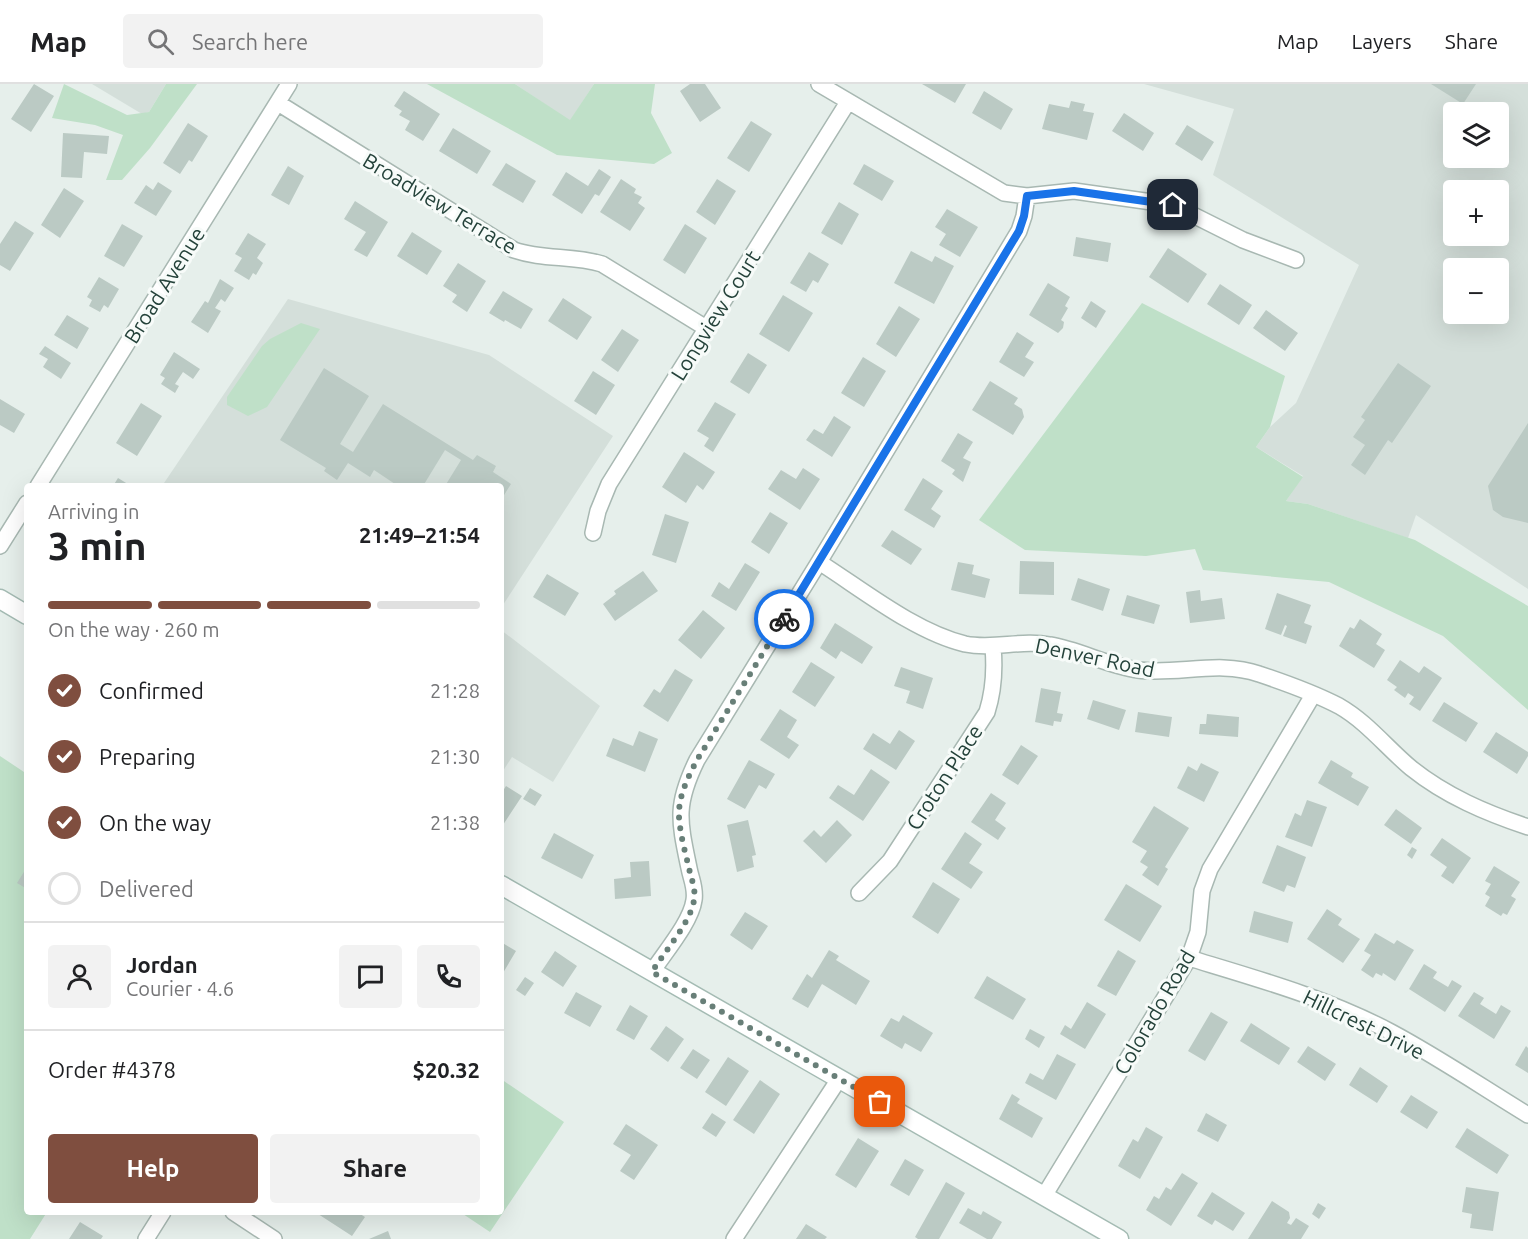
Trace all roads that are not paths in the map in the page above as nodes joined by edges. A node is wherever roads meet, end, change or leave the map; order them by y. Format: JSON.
{"nodes":[{"id":1,"x":289,"y":84,"type":"edge"},
{"id":2,"x":819,"y":84,"type":"edge"},
{"id":3,"x":848,"y":102,"type":"junction"},
{"id":4,"x":278,"y":103,"type":"junction"},
{"id":5,"x":1027,"y":196,"type":"junction"},
{"id":6,"x":1296,"y":260,"type":"dead end"},
{"id":7,"x":706,"y":328,"type":"junction"},
{"id":8,"x":40,"y":483,"type":"edge"},
{"id":9,"x":24,"y":508,"type":"edge"},
{"id":10,"x":593,"y":533,"type":"dead end"},
{"id":11,"x":0,"y":546,"type":"edge"},
{"id":12,"x":819,"y":562,"type":"junction"},
{"id":13,"x":0,"y":599,"type":"edge"},
{"id":14,"x":24,"y":613,"type":"edge"},
{"id":15,"x":993,"y":647,"type":"junction"},
{"id":16,"x":1313,"y":694,"type":"junction"},
{"id":17,"x":1528,"y":826,"type":"edge"},
{"id":18,"x":504,"y":887,"type":"edge"},
{"id":19,"x":859,"y":893,"type":"dead end"},
{"id":20,"x":1189,"y":958,"type":"junction"},
{"id":21,"x":652,"y":972,"type":"junction"},
{"id":22,"x":839,"y":1079,"type":"junction"},
{"id":23,"x":1528,"y":1115,"type":"edge"},
{"id":24,"x":1044,"y":1196,"type":"junction"},
{"id":25,"x":161,"y":1215,"type":"edge"},
{"id":26,"x":238,"y":1215,"type":"edge"},
{"id":27,"x":146,"y":1239,"type":"edge"},
{"id":28,"x":274,"y":1239,"type":"edge"},
{"id":29,"x":734,"y":1239,"type":"edge"},
{"id":30,"x":1119,"y":1239,"type":"edge"}],
"edges":[{"from":1,"to":4,"type":"street","name":"Broad Avenue"},
{"from":2,"to":3,"type":"street"},
{"from":3,"to":5,"type":"street"},
{"from":3,"to":7,"type":"street","name":"Longview Court"},
{"from":4,"to":7,"type":"street","name":"Broadview Terrace"},
{"from":4,"to":8,"type":"street","name":"Broad Avenue"},
{"from":5,"to":6,"type":"street"},
{"from":5,"to":12,"type":"street"},
{"from":7,"to":10,"type":"street","name":"Longview Court"},
{"from":9,"to":11,"type":"street"},
{"from":12,"to":15,"type":"street","name":"Denver Road"},
{"from":12,"to":21,"type":"street"},
{"from":13,"to":14,"type":"street"},
{"from":15,"to":16,"type":"street","name":"Denver Road"},
{"from":15,"to":19,"type":"street","name":"Croton Place"},
{"from":16,"to":17,"type":"street","name":"Denver Road"},
{"from":16,"to":20,"type":"street","name":"Colorado Road"},
{"from":18,"to":21,"type":"street"},
{"from":20,"to":23,"type":"street","name":"Hillcrest Drive"},
{"from":20,"to":24,"type":"street","name":"Colorado Road"},
{"from":21,"to":22,"type":"street"},
{"from":22,"to":24,"type":"street"},
{"from":22,"to":29,"type":"street"},
{"from":24,"to":30,"type":"street"},
{"from":25,"to":27,"type":"street"},
{"from":26,"to":28,"type":"street"}]}
